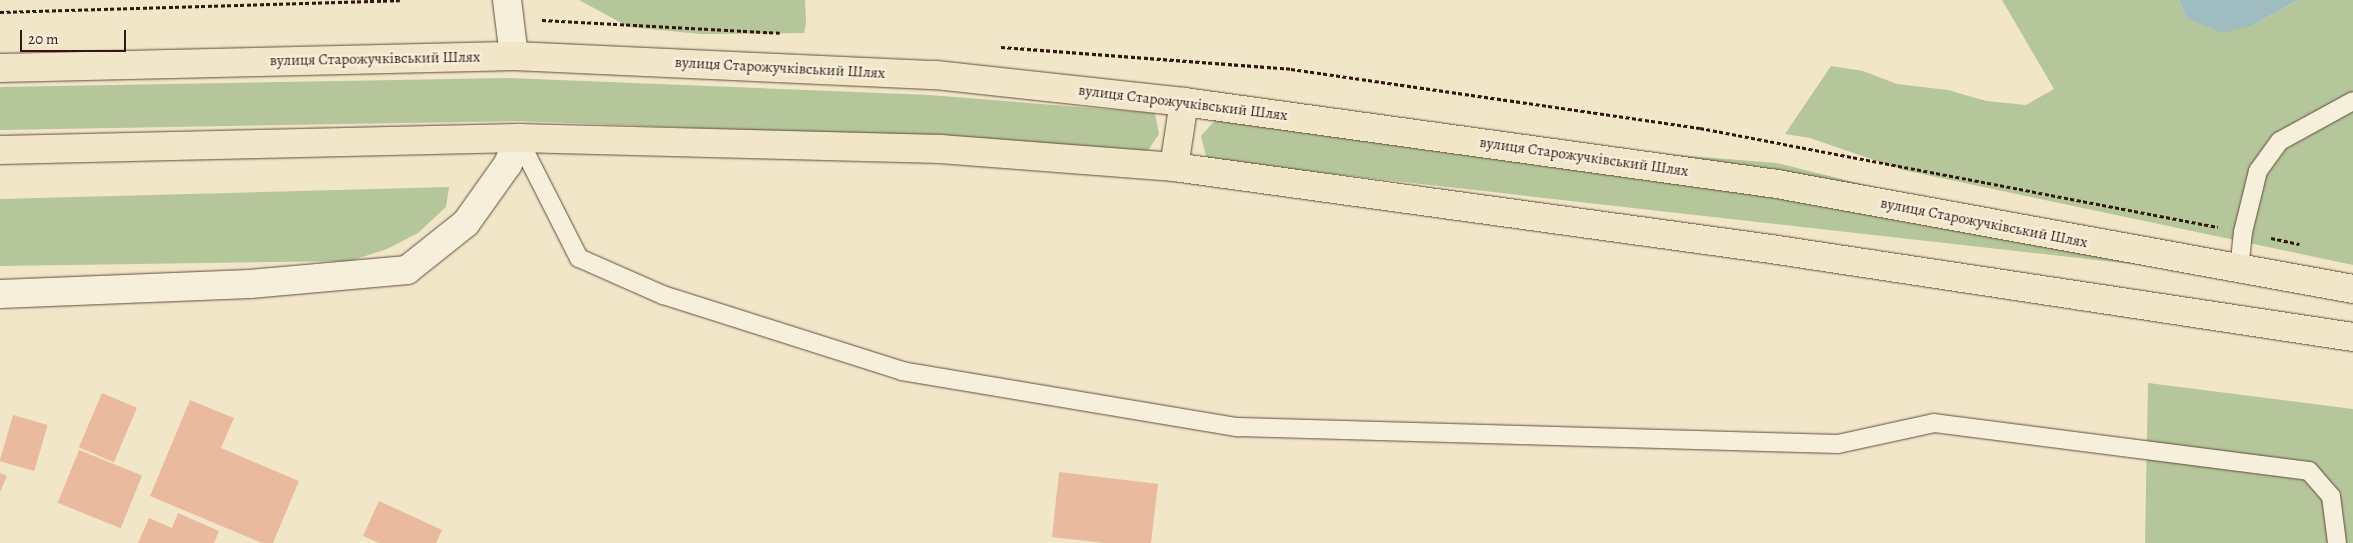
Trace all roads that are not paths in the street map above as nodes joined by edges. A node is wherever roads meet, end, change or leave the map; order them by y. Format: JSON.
{"nodes":[{"id":1,"x":507,"y":0,"type":"edge"},
{"id":2,"x":514,"y":56,"type":"junction"},
{"id":3,"x":0,"y":68,"type":"edge"},
{"id":4,"x":2353,"y":101,"type":"edge"},
{"id":5,"x":1184,"y":102,"type":"junction"},
{"id":6,"x":518,"y":138,"type":"junction"},
{"id":7,"x":0,"y":150,"type":"edge"},
{"id":8,"x":1174,"y":167,"type":"junction"},
{"id":9,"x":2238,"y":270,"type":"junction"},
{"id":10,"x":2353,"y":290,"type":"edge"},
{"id":11,"x":0,"y":294,"type":"edge"},
{"id":12,"x":2353,"y":337,"type":"edge"},
{"id":13,"x":2337,"y":543,"type":"edge"}],
"edges":[{"from":1,"to":2,"type":"street"},
{"from":2,"to":3,"type":"main road","name":"вулиця Старожучківський Шлях"},
{"from":2,"to":5,"type":"main road","name":"вулиця Старожучківський Шлях"},
{"from":4,"to":9,"type":"lane"},
{"from":5,"to":8,"type":"main road"},
{"from":5,"to":9,"type":"main road","name":"вулиця Старожучківський Шлях"},
{"from":6,"to":7,"type":"main road"},
{"from":6,"to":8,"type":"main road"},
{"from":6,"to":11,"type":"street"},
{"from":6,"to":13,"type":"lane"},
{"from":8,"to":12,"type":"main road"},
{"from":9,"to":10,"type":"main road","name":"вулиця Старожучківський Шлях"}]}
